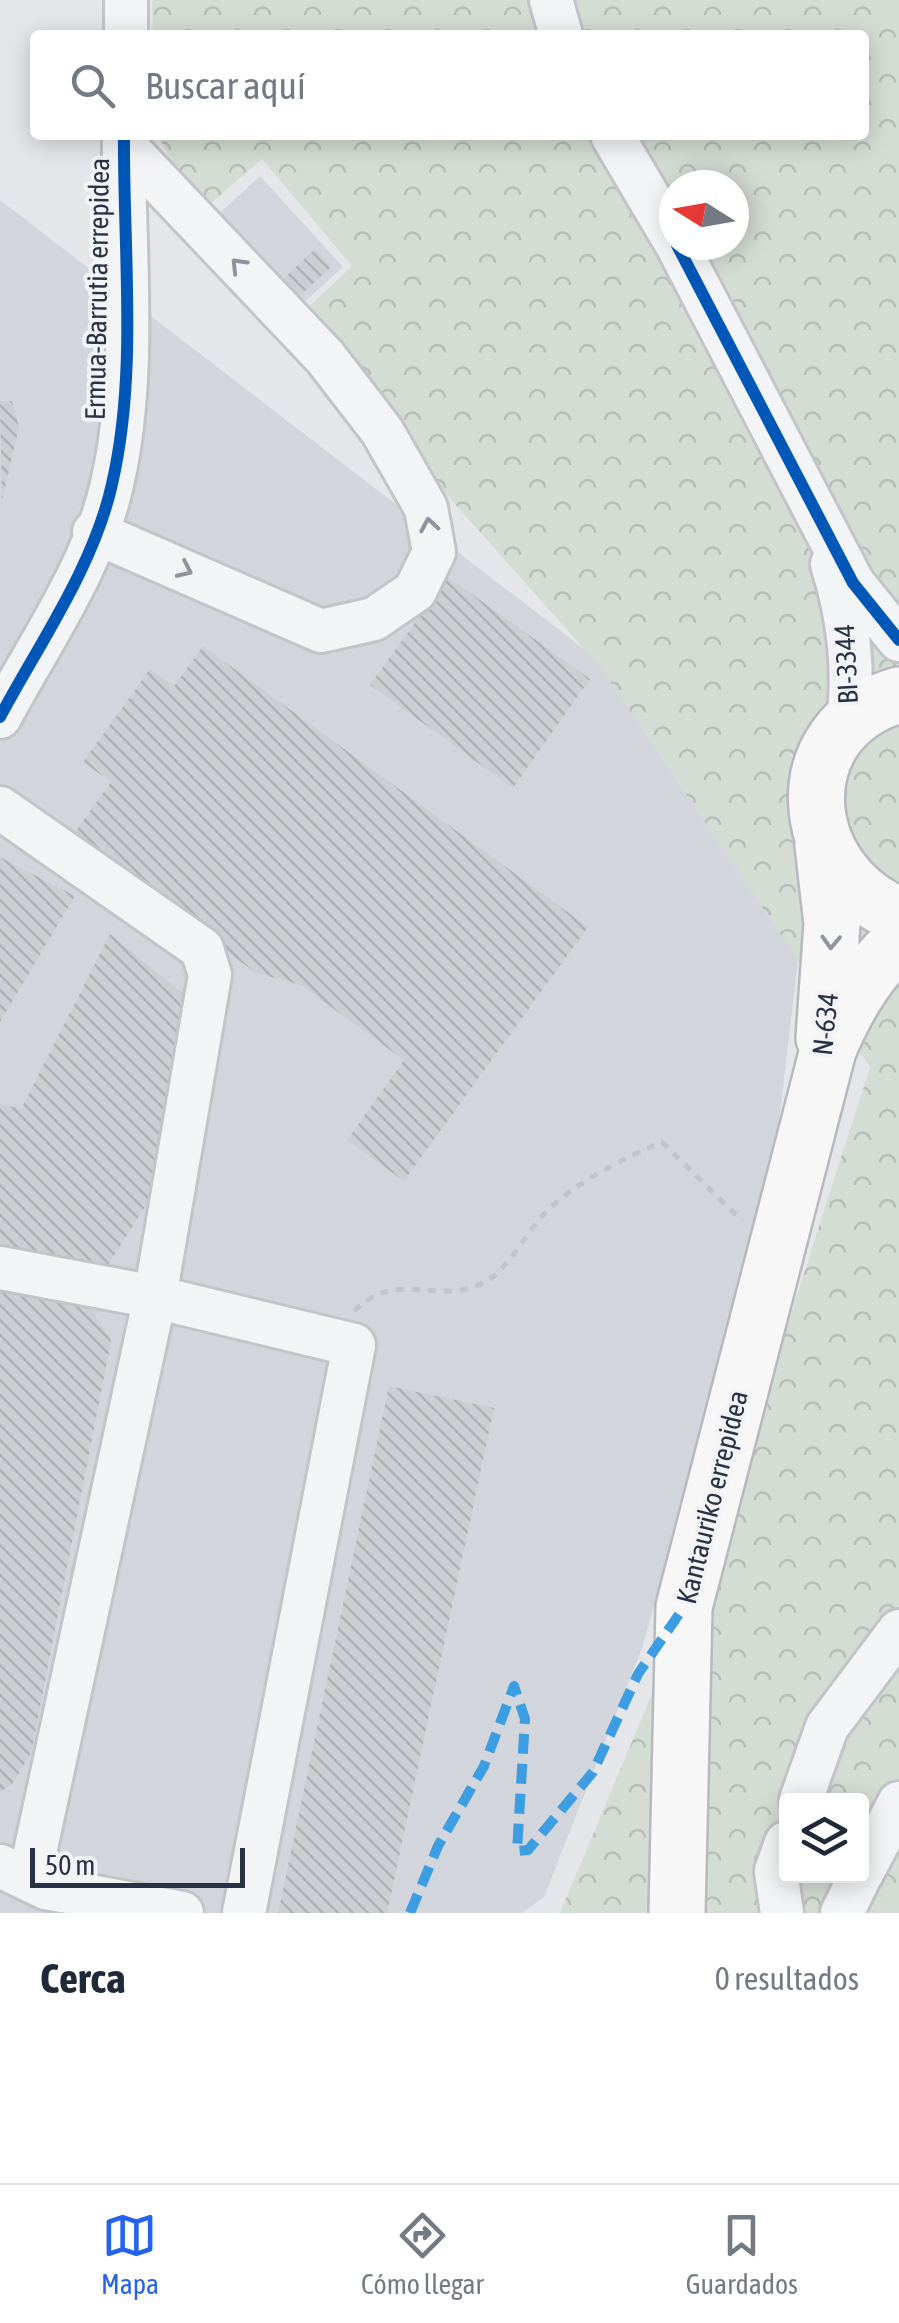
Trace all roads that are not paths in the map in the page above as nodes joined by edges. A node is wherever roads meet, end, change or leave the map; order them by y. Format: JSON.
{"nodes":[{"id":1,"x":126,"y":0,"type":"edge"},
{"id":2,"x":550,"y":0,"type":"edge"},
{"id":3,"x":126,"y":30,"type":"edge"},
{"id":4,"x":559,"y":30,"type":"edge"},
{"id":5,"x":124,"y":140,"type":"edge"},
{"id":6,"x":615,"y":140,"type":"edge"},
{"id":7,"x":659,"y":216,"type":"edge"},
{"id":8,"x":684,"y":260,"type":"edge"},
{"id":9,"x":816,"y":516,"type":"junction"},
{"id":10,"x":94,"y":532,"type":"junction"},
{"id":11,"x":899,"y":640,"type":"edge"},
{"id":12,"x":899,"y":696,"type":"edge"},
{"id":13,"x":0,"y":717,"type":"edge"},
{"id":14,"x":848,"y":725,"type":"junction"},
{"id":15,"x":0,"y":808,"type":"edge"},
{"id":16,"x":823,"y":845,"type":"junction"},
{"id":17,"x":899,"y":915,"type":"edge"},
{"id":18,"x":899,"y":942,"type":"edge"},
{"id":19,"x":817,"y":1091,"type":"junction"},
{"id":20,"x":0,"y":1268,"type":"edge"},
{"id":21,"x":155,"y":1296,"type":"junction"},
{"id":22,"x":899,"y":1631,"type":"edge"},
{"id":23,"x":804,"y":1793,"type":"edge"},
{"id":24,"x":899,"y":1804,"type":"edge"},
{"id":25,"x":869,"y":1859,"type":"edge"},
{"id":26,"x":779,"y":1863,"type":"edge"},
{"id":27,"x":14,"y":1873,"type":"edge"},
{"id":28,"x":857,"y":1883,"type":"edge"},
{"id":29,"x":182,"y":1913,"type":"edge"},
{"id":30,"x":244,"y":1913,"type":"edge"},
{"id":31,"x":677,"y":1913,"type":"edge"},
{"id":32,"x":782,"y":1913,"type":"edge"},
{"id":33,"x":842,"y":1913,"type":"edge"}],
"edges":[{"from":1,"to":3,"type":"street"},
{"from":2,"to":4,"type":"street"},
{"from":5,"to":10,"type":"street","name":"Ermua-Barrutia errepidea"},
{"from":10,"to":5,"type":"street","one_way":true},
{"from":6,"to":7,"type":"street"},
{"from":8,"to":9,"type":"street"},
{"from":9,"to":11,"type":"street","name":"BI-3344"},
{"from":9,"to":14,"type":"street","name":"BI-3344"},
{"from":10,"to":13,"type":"street","name":"Ermua-Barrutia errepidea"},
{"from":12,"to":14,"type":"highway"},
{"from":14,"to":16,"type":"highway","name":"N-634"},
{"from":15,"to":21,"type":"street"},
{"from":16,"to":17,"type":"highway"},
{"from":16,"to":19,"type":"highway","name":"N-634","one_way":true},
{"from":18,"to":19,"type":"highway","name":"N-634"},
{"from":19,"to":31,"type":"highway","name":"Kantauriko errepidea","number":"N-634"},
{"from":20,"to":21,"type":"street"},
{"from":21,"to":27,"type":"street"},
{"from":21,"to":30,"type":"street"},
{"from":22,"to":23,"type":"street"},
{"from":24,"to":25,"type":"street"},
{"from":26,"to":32,"type":"street"},
{"from":27,"to":29,"type":"street"},
{"from":28,"to":33,"type":"street"}]}
